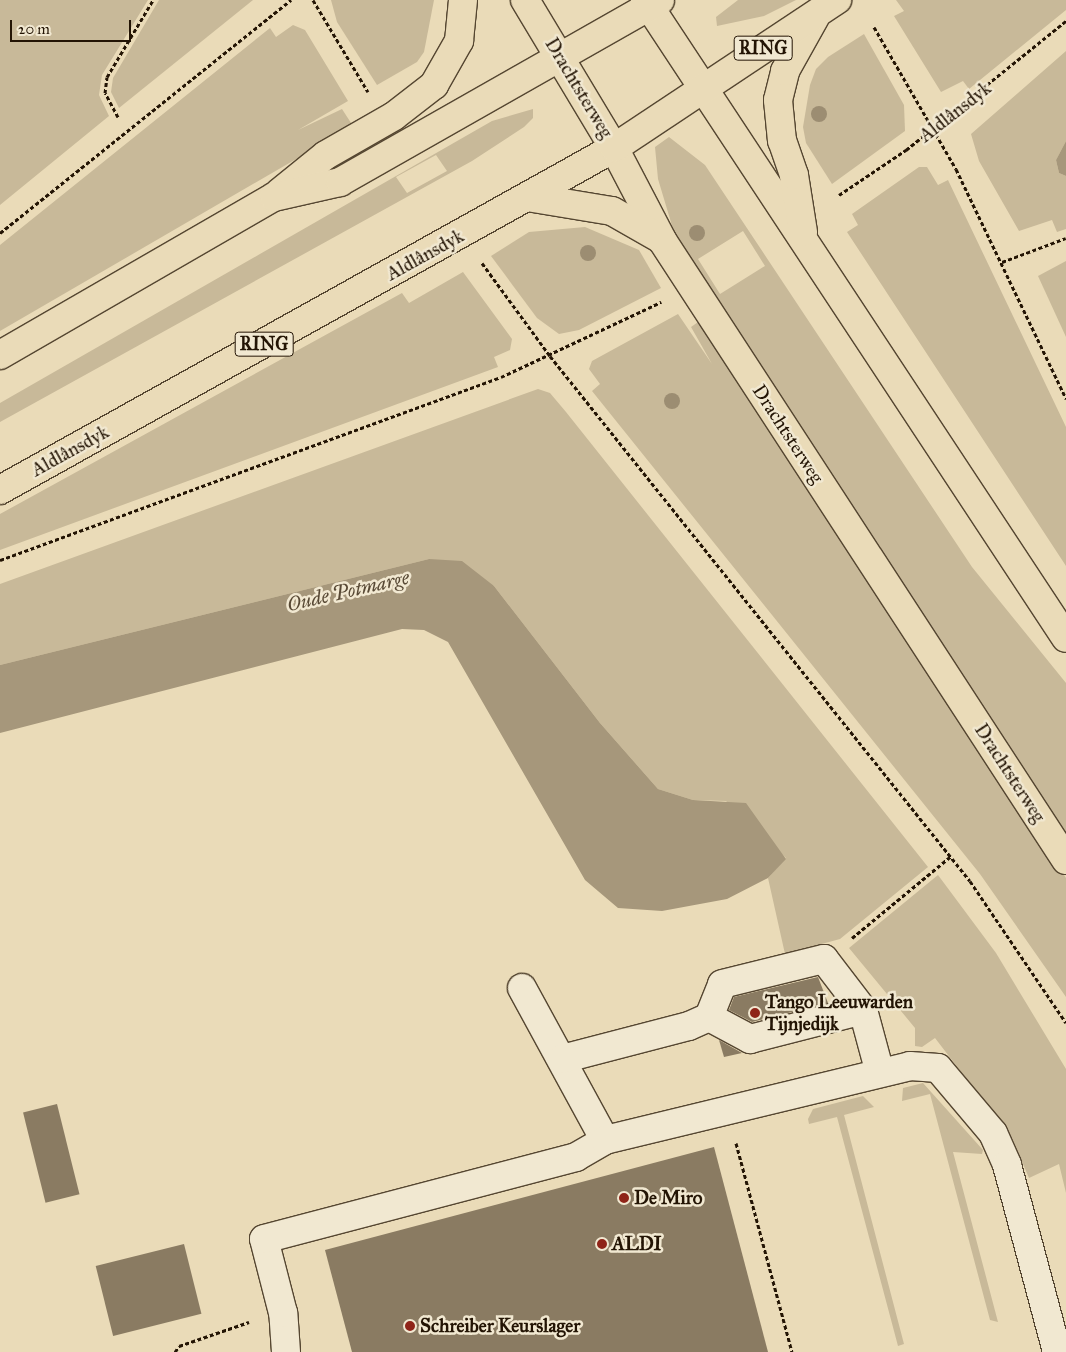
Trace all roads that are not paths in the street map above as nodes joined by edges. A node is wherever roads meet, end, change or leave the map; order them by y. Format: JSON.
{"nodes":[{"id":1,"x":463,"y":0,"type":"edge"},
{"id":2,"x":525,"y":0,"type":"edge"},
{"id":3,"x":651,"y":2,"type":"edge"},
{"id":4,"x":830,"y":4,"type":"edge"},
{"id":5,"x":562,"y":56,"type":"junction"},
{"id":6,"x":704,"y":89,"type":"junction"},
{"id":7,"x":614,"y":148,"type":"junction"},
{"id":8,"x":274,"y":197,"type":"junction"},
{"id":9,"x":527,"y":197,"type":"junction"},
{"id":10,"x":662,"y":240,"type":"junction"},
{"id":11,"x":805,"y":241,"type":"junction"},
{"id":12,"x":0,"y":355,"type":"edge"},
{"id":13,"x":0,"y":490,"type":"edge"},
{"id":14,"x":1066,"y":638,"type":"edge"},
{"id":15,"x":1066,"y":860,"type":"edge"},
{"id":16,"x":522,"y":988,"type":"dead end"},
{"id":17,"x":863,"y":1010,"type":"junction"},
{"id":18,"x":709,"y":1017,"type":"junction"},
{"id":19,"x":562,"y":1059,"type":"junction"},
{"id":20,"x":880,"y":1073,"type":"junction"},
{"id":21,"x":605,"y":1140,"type":"junction"},
{"id":22,"x":286,"y":1352,"type":"edge"},
{"id":23,"x":1057,"y":1352,"type":"edge"}],
"edges":[{"from":1,"to":8,"type":"main road"},
{"from":2,"to":5,"type":"main road","name":"Drachtsterweg"},
{"from":3,"to":5,"type":"main road"},
{"from":3,"to":6,"type":"main road"},
{"from":4,"to":6,"type":"main road","name":"Aldlânsdyk","number":"RING"},
{"from":4,"to":11,"type":"main road"},
{"from":5,"to":7,"type":"main road","name":"Drachtsterweg"},
{"from":5,"to":8,"type":"main road"},
{"from":6,"to":7,"type":"main road","name":"Aldlânsdyk","number":"RING"},
{"from":6,"to":11,"type":"main road"},
{"from":7,"to":9,"type":"main road","name":"Aldlânsdyk","number":"RING"},
{"from":7,"to":10,"type":"main road","name":"Drachtsterweg"},
{"from":8,"to":12,"type":"main road"},
{"from":9,"to":10,"type":"main road"},
{"from":9,"to":13,"type":"main road","name":"Aldlânsdyk","number":"RING"},
{"from":10,"to":15,"type":"main road","name":"Drachtsterweg"},
{"from":11,"to":14,"type":"main road"},
{"from":16,"to":19,"type":"lane"},
{"from":17,"to":18,"type":"lane"},
{"from":17,"to":18,"type":"lane"},
{"from":17,"to":20,"type":"lane"},
{"from":18,"to":19,"type":"lane"},
{"from":19,"to":21,"type":"lane"},
{"from":20,"to":21,"type":"lane"},
{"from":20,"to":23,"type":"lane"},
{"from":21,"to":22,"type":"lane"}]}
